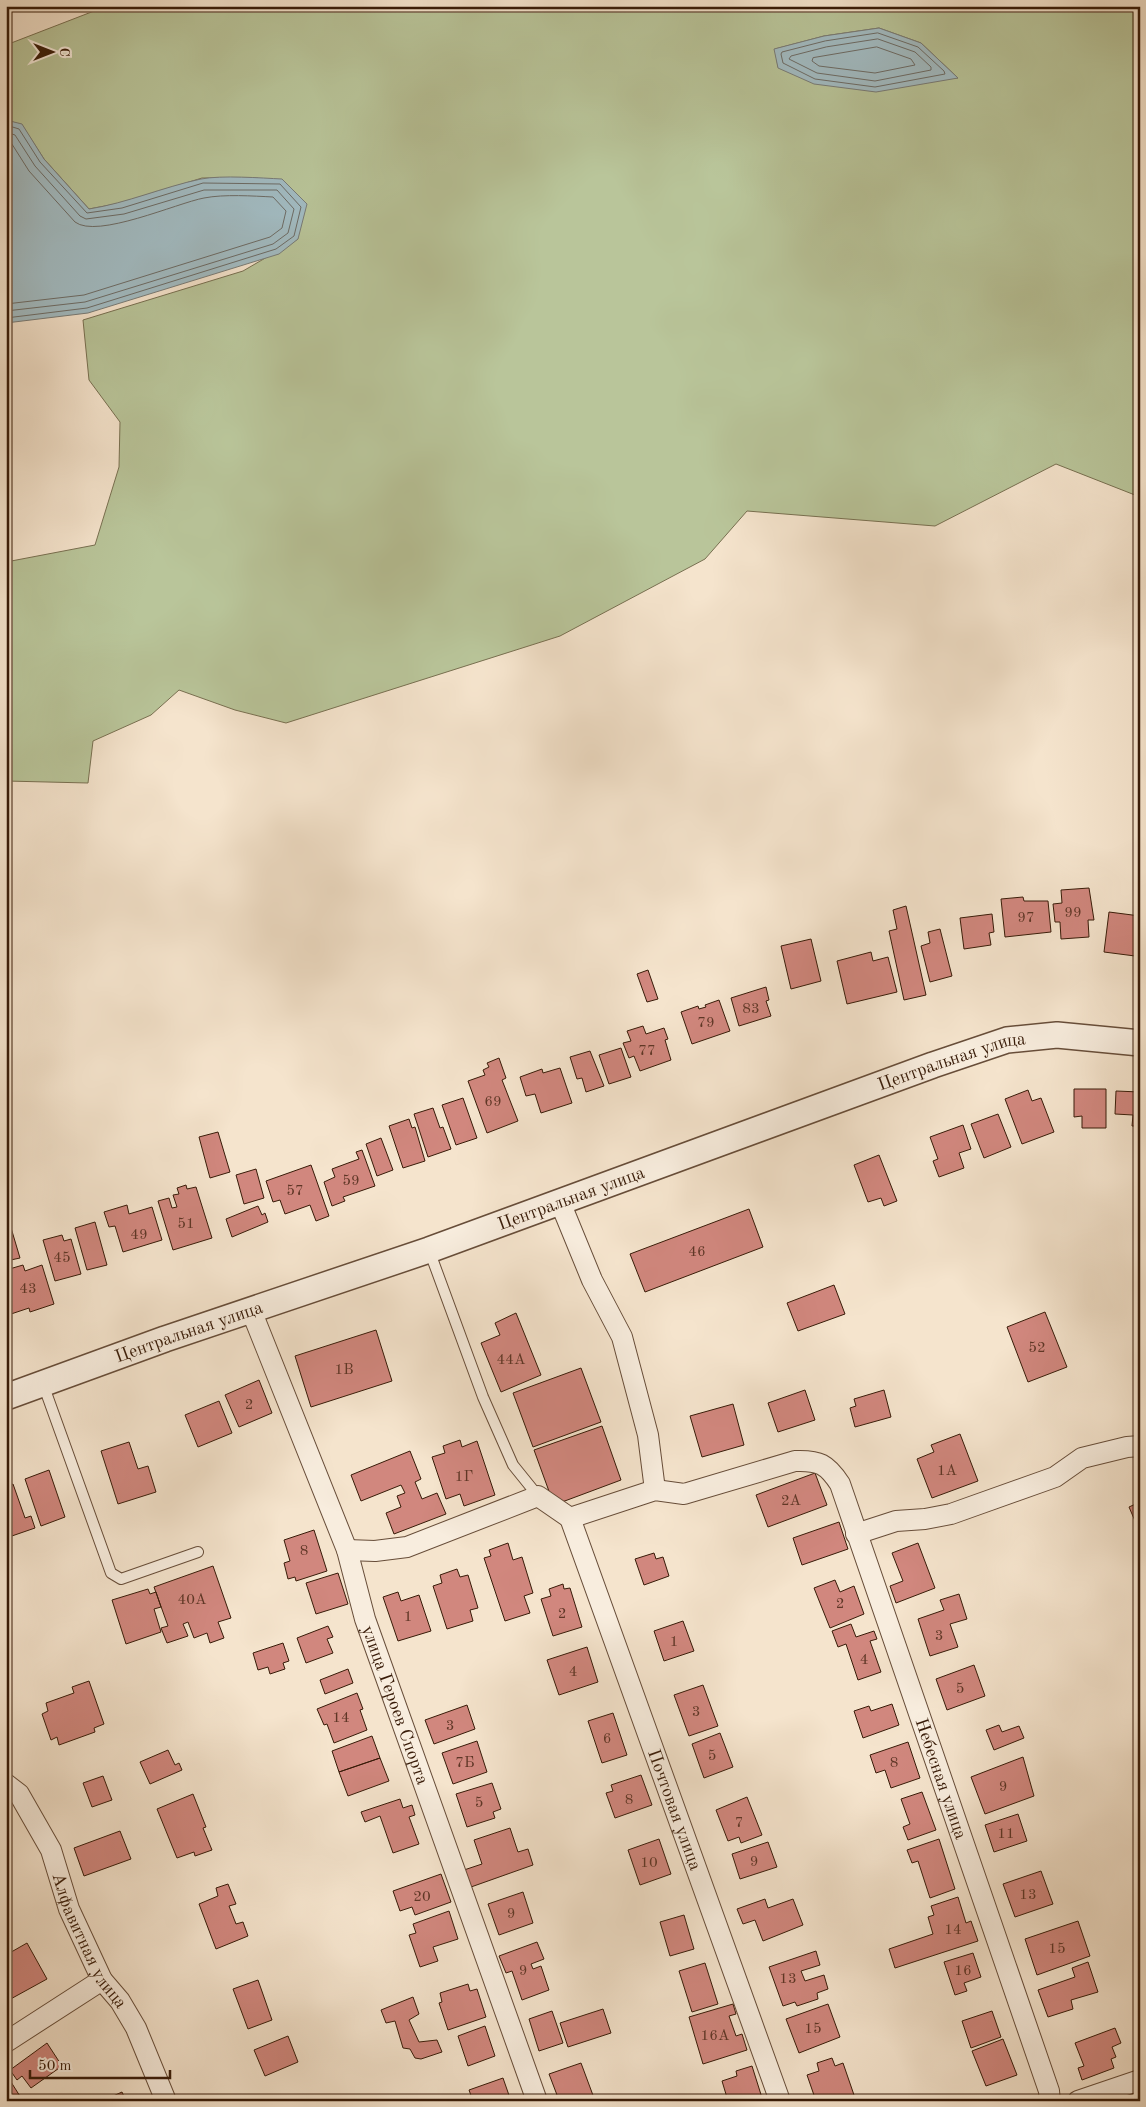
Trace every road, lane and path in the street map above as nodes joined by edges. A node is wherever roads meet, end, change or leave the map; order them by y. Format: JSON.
{"nodes":[{"id":1,"x":1140,"y":1044,"type":"edge"},
{"id":2,"x":560,"y":1202,"type":"junction"},
{"id":3,"x":429,"y":1250,"type":"junction"},
{"id":4,"x":251,"y":1310,"type":"junction"},
{"id":5,"x":43,"y":1383,"type":"junction"},
{"id":6,"x":6,"y":1397,"type":"edge"},
{"id":7,"x":1140,"y":1446,"type":"edge"},
{"id":8,"x":655,"y":1490,"type":"junction"},
{"id":9,"x":538,"y":1496,"type":"junction"},
{"id":10,"x":570,"y":1518,"type":"junction"},
{"id":11,"x":856,"y":1534,"type":"junction"},
{"id":12,"x":347,"y":1550,"type":"junction"},
{"id":13,"x":198,"y":1552,"type":"dead end"},
{"id":14,"x":6,"y":1784,"type":"edge"},
{"id":15,"x":102,"y":1980,"type":"junction"},
{"id":16,"x":6,"y":2042,"type":"edge"},
{"id":17,"x":1140,"y":2080,"type":"edge"},
{"id":18,"x":166,"y":2101,"type":"edge"},
{"id":19,"x":537,"y":2101,"type":"edge"},
{"id":20,"x":780,"y":2101,"type":"edge"},
{"id":21,"x":1050,"y":2101,"type":"edge"},
{"id":22,"x":1078,"y":2101,"type":"edge"}],
"edges":[{"from":1,"to":2,"type":"street","name":"Центральная улица"},
{"from":2,"to":3,"type":"street","name":"Центральная улица"},
{"from":2,"to":8,"type":"street"},
{"from":3,"to":4,"type":"street","name":"Центральная улица"},
{"from":3,"to":9,"type":"lane"},
{"from":4,"to":5,"type":"street","name":"Центральная улица"},
{"from":4,"to":12,"type":"street","name":"улица Героев Спорта"},
{"from":5,"to":6,"type":"street","name":"Центральная улица"},
{"from":5,"to":13,"type":"lane"},
{"from":7,"to":11,"type":"street"},
{"from":8,"to":10,"type":"street"},
{"from":8,"to":11,"type":"street","name":"Небесная улица"},
{"from":9,"to":10,"type":"street"},
{"from":9,"to":12,"type":"street"},
{"from":10,"to":20,"type":"street","name":"Почтовая улица"},
{"from":11,"to":21,"type":"street","name":"Небесная улица"},
{"from":12,"to":19,"type":"street","name":"улица Героев Спорта"},
{"from":14,"to":15,"type":"street","name":"Алфавитная улица"},
{"from":15,"to":16,"type":"street"},
{"from":15,"to":18,"type":"street","name":"Алфавитная улица"},
{"from":17,"to":22,"type":"street"}]}
